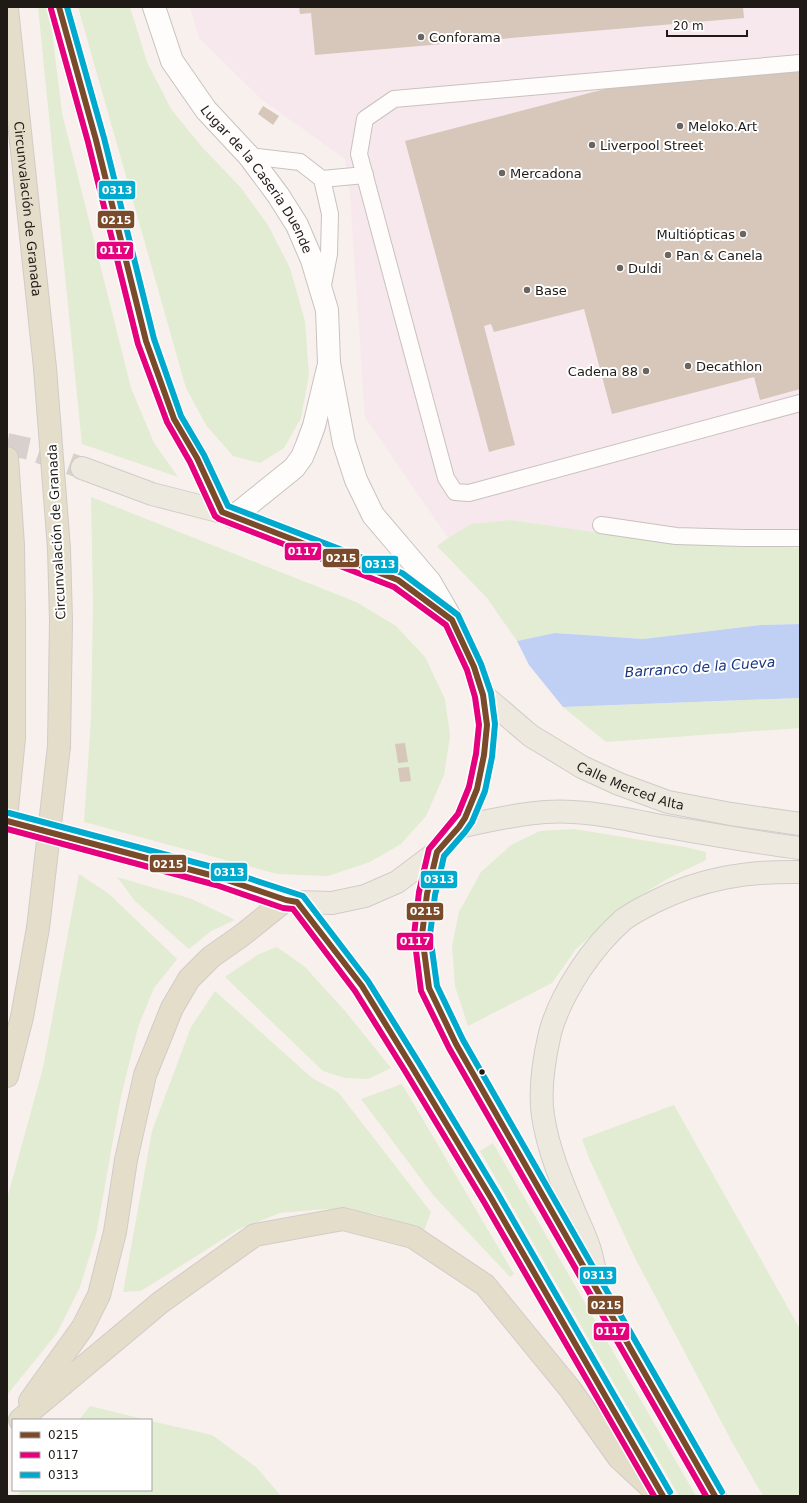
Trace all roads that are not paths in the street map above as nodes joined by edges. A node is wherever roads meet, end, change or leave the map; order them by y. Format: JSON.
{"nodes":[{"id":1,"x":59,"y":7,"type":"edge"},
{"id":2,"x":154,"y":7,"type":"edge"},
{"id":3,"x":7,"y":9,"type":"edge"},
{"id":4,"x":800,"y":63,"type":"edge"},
{"id":5,"x":249,"y":156,"type":"junction"},
{"id":6,"x":365,"y":175,"type":"junction"},
{"id":7,"x":322,"y":179,"type":"junction"},
{"id":8,"x":322,"y":291,"type":"junction"},
{"id":9,"x":329,"y":363,"type":"junction"},
{"id":10,"x":800,"y":403,"type":"edge"},
{"id":11,"x":7,"y":458,"type":"edge"},
{"id":12,"x":82,"y":468,"type":"tunnel mouth"},
{"id":13,"x":227,"y":515,"type":"junction"},
{"id":14,"x":600,"y":525,"type":"dead end"},
{"id":15,"x":800,"y":538,"type":"edge"},
{"id":16,"x":452,"y":620,"type":"junction"},
{"id":17,"x":483,"y":695,"type":"junction"},
{"id":18,"x":7,"y":808,"type":"edge"},
{"id":19,"x":800,"y":824,"type":"edge"},
{"id":20,"x":459,"y":827,"type":"junction"},
{"id":21,"x":78,"y":840,"type":"tunnel mouth"},
{"id":22,"x":800,"y":848,"type":"edge"},
{"id":23,"x":437,"y":852,"type":"junction"},
{"id":24,"x":800,"y":872,"type":"edge"},
{"id":25,"x":292,"y":901,"type":"junction"},
{"id":26,"x":7,"y":1076,"type":"edge"},
{"id":27,"x":603,"y":1303,"type":"junction"},
{"id":28,"x":18,"y":1419,"type":"edge"},
{"id":29,"x":21,"y":1419,"type":"edge"},
{"id":30,"x":661,"y":1496,"type":"edge"},
{"id":31,"x":715,"y":1496,"type":"edge"}],
"edges":[{"from":1,"to":13,"type":"highway"},
{"from":2,"to":5,"type":"street","name":"Lugar de la Caseria Duende"},
{"from":3,"to":26,"type":"highway","name":"Circunvalación de Granada","bridge":true},
{"from":4,"to":6,"type":"lane"},
{"from":5,"to":7,"type":"lane"},
{"from":5,"to":8,"type":"street","name":"Lugar de la Caseria Duende"},
{"from":6,"to":7,"type":"lane"},
{"from":6,"to":10,"type":"lane"},
{"from":7,"to":8,"type":"lane"},
{"from":8,"to":9,"type":"street","name":"Lugar de la Caseria Duende"},
{"from":9,"to":13,"type":"street","name":"Lugar de la Caseria Duende"},
{"from":9,"to":16,"type":"street","name":"Lugar de la Caseria Duende"},
{"from":11,"to":18,"type":"highway"},
{"from":12,"to":13,"type":"main road"},
{"from":13,"to":16,"type":"main road"},
{"from":14,"to":15,"type":"lane"},
{"from":16,"to":17,"type":"main road"},
{"from":17,"to":19,"type":"main road","name":"Calle Merced Alta"},
{"from":17,"to":20,"type":"main road"},
{"from":20,"to":22,"type":"main road","name":"Calle Merced Alta"},
{"from":20,"to":23,"type":"main road"},
{"from":21,"to":25,"type":"main road"},
{"from":23,"to":25,"type":"main road"},
{"from":23,"to":27,"type":"main road"},
{"from":24,"to":27,"type":"main road"},
{"from":25,"to":28,"type":"highway"},
{"from":25,"to":30,"type":"main road"},
{"from":27,"to":31,"type":"main road"},
{"from":29,"to":30,"type":"highway"}]}
